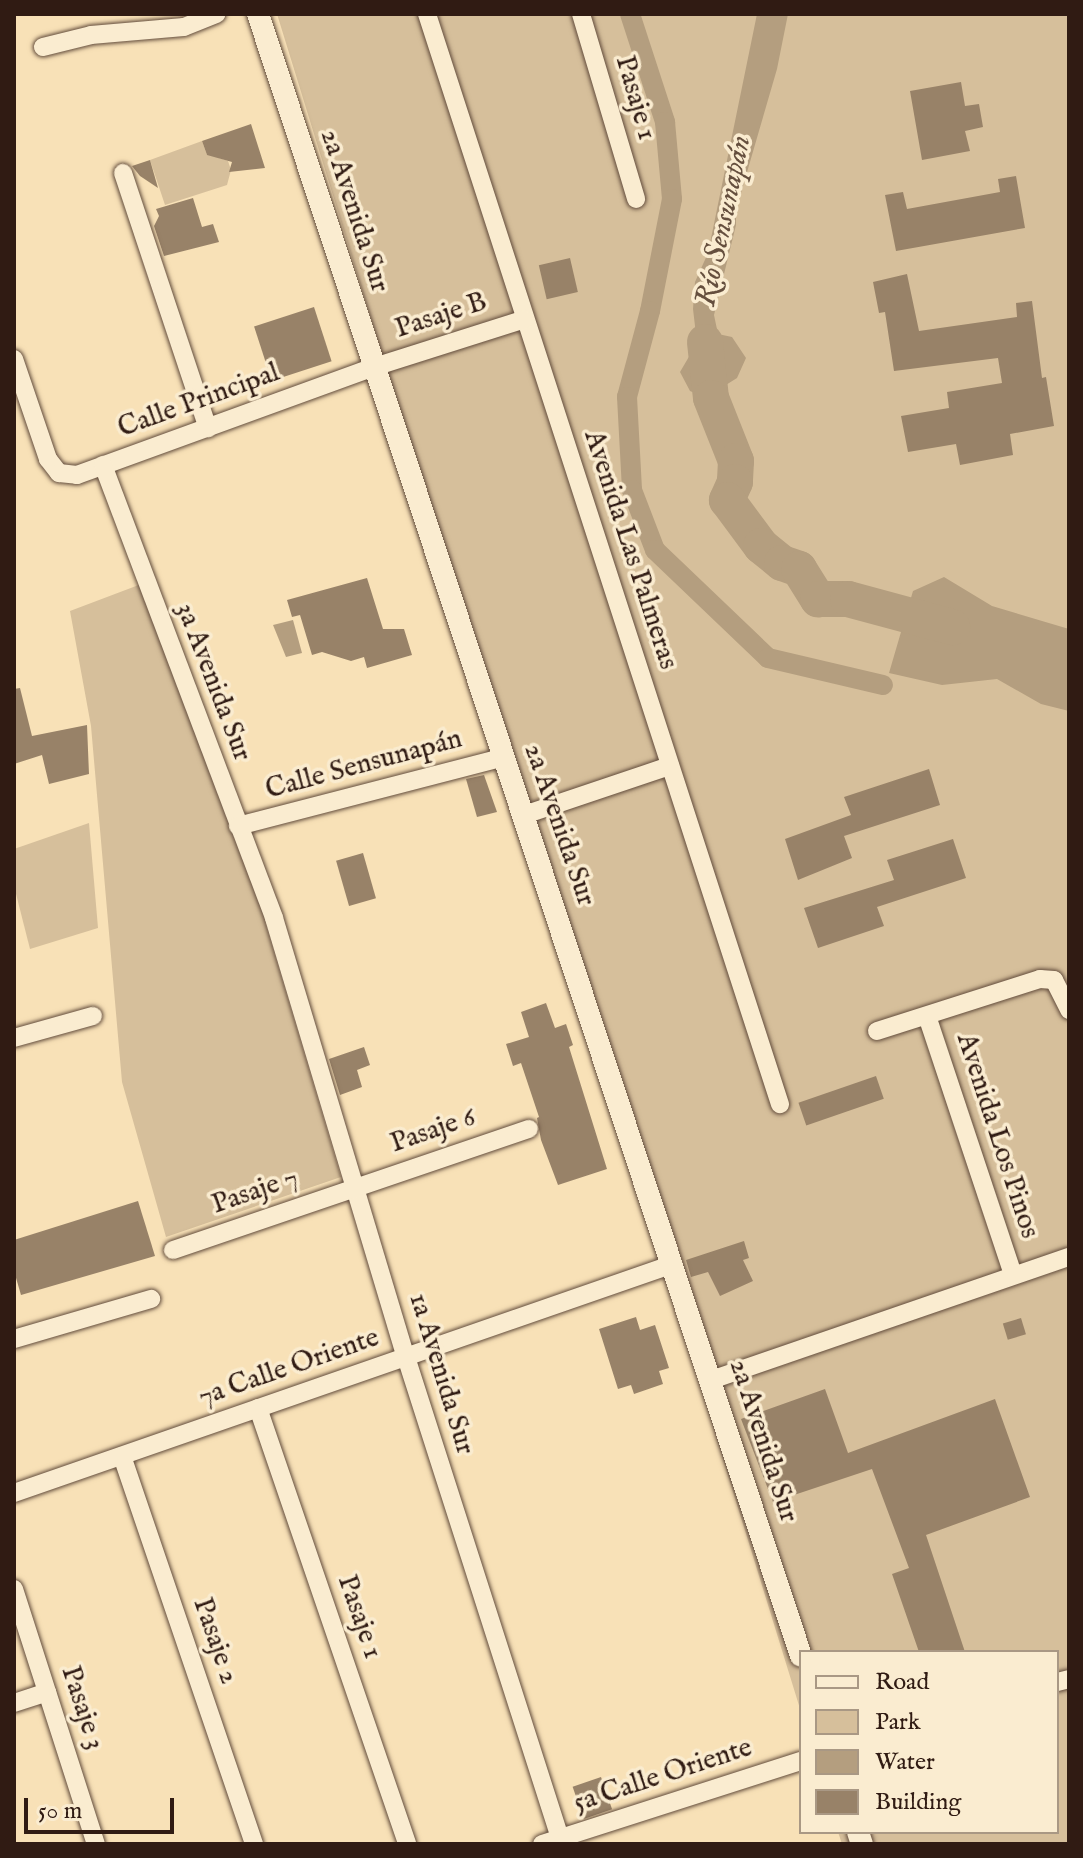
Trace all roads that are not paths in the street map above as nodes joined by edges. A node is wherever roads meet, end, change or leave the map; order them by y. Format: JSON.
{"nodes":[{"id":1,"x":216,"y":14,"type":"edge"},
{"id":2,"x":258,"y":14,"type":"edge"},
{"id":3,"x":427,"y":14,"type":"edge"},
{"id":4,"x":581,"y":14,"type":"edge"},
{"id":5,"x":43,"y":47,"type":"dead end"},
{"id":6,"x":123,"y":173,"type":"dead end"},
{"id":7,"x":636,"y":199,"type":"dead end"},
{"id":8,"x":525,"y":319,"type":"junction"},
{"id":9,"x":14,"y":359,"type":"edge"},
{"id":10,"x":374,"y":367,"type":"junction"},
{"id":11,"x":208,"y":428,"type":"junction"},
{"id":12,"x":103,"y":465,"type":"junction"},
{"id":13,"x":504,"y":757,"type":"junction"},
{"id":14,"x":670,"y":766,"type":"junction"},
{"id":15,"x":524,"y":815,"type":"junction"},
{"id":16,"x":238,"y":826,"type":"junction"},
{"id":17,"x":274,"y":918,"type":"joint"},
{"id":18,"x":1069,"y":1010,"type":"edge"},
{"id":19,"x":93,"y":1016,"type":"dead end"},
{"id":20,"x":927,"y":1016,"type":"junction"},
{"id":21,"x":877,"y":1031,"type":"dead end"},
{"id":22,"x":14,"y":1038,"type":"edge"},
{"id":23,"x":780,"y":1104,"type":"dead end"},
{"id":24,"x":529,"y":1129,"type":"dead end"},
{"id":25,"x":355,"y":1187,"type":"junction"},
{"id":26,"x":173,"y":1250,"type":"dead end"},
{"id":27,"x":1069,"y":1257,"type":"edge"},
{"id":28,"x":673,"y":1264,"type":"junction"},
{"id":29,"x":1013,"y":1274,"type":"junction"},
{"id":30,"x":151,"y":1299,"type":"dead end"},
{"id":31,"x":14,"y":1339,"type":"edge"},
{"id":32,"x":406,"y":1357,"type":"junction"},
{"id":33,"x":711,"y":1380,"type":"junction"},
{"id":34,"x":258,"y":1408,"type":"junction"},
{"id":35,"x":122,"y":1456,"type":"junction"},
{"id":36,"x":14,"y":1493,"type":"edge"},
{"id":37,"x":14,"y":1589,"type":"edge"},
{"id":38,"x":799,"y":1650,"type":"edge"},
{"id":39,"x":47,"y":1692,"type":"junction"},
{"id":40,"x":14,"y":1703,"type":"edge"},
{"id":41,"x":799,"y":1762,"type":"edge"},
{"id":42,"x":554,"y":1842,"type":"edge"},
{"id":43,"x":96,"y":1844,"type":"edge"},
{"id":44,"x":254,"y":1844,"type":"edge"},
{"id":45,"x":407,"y":1844,"type":"edge"}],
"edges":[{"from":1,"to":5,"type":"street"},
{"from":2,"to":10,"type":"street","name":"2a Avenida Sur"},
{"from":3,"to":8,"type":"street","name":"Avenida Las Palmeras"},
{"from":4,"to":7,"type":"street","name":"Pasaje 1"},
{"from":6,"to":11,"type":"street"},
{"from":8,"to":10,"type":"street","name":"Pasaje B"},
{"from":8,"to":14,"type":"street","name":"Avenida Las Palmeras"},
{"from":9,"to":12,"type":"street","name":"Calle Principal"},
{"from":10,"to":11,"type":"street","name":"Calle Principal"},
{"from":10,"to":13,"type":"street","name":"2a Avenida Sur"},
{"from":11,"to":12,"type":"street","name":"Calle Principal"},
{"from":12,"to":16,"type":"street","name":"3a Avenida Sur"},
{"from":13,"to":15,"type":"street","name":"2a Avenida Sur"},
{"from":13,"to":16,"type":"street","name":"Calle Sensunapán"},
{"from":14,"to":15,"type":"street"},
{"from":14,"to":23,"type":"street","name":"Avenida Las Palmeras"},
{"from":15,"to":28,"type":"street","name":"2a Avenida Sur"},
{"from":16,"to":17,"type":"street","name":"3a Avenida Sur"},
{"from":17,"to":25,"type":"street","name":"1a Avenida Sur"},
{"from":18,"to":20,"type":"street"},
{"from":19,"to":22,"type":"street"},
{"from":20,"to":21,"type":"street"},
{"from":20,"to":29,"type":"street","name":"Avenida Los Pinos"},
{"from":24,"to":25,"type":"street","name":"Pasaje 6"},
{"from":25,"to":26,"type":"street","name":"Pasaje 7"},
{"from":25,"to":32,"type":"street","name":"1a Avenida Sur"},
{"from":27,"to":29,"type":"street"},
{"from":28,"to":32,"type":"street","name":"7a Calle Oriente"},
{"from":28,"to":33,"type":"street","name":"2a Avenida Sur"},
{"from":29,"to":33,"type":"street"},
{"from":30,"to":31,"type":"street"},
{"from":32,"to":34,"type":"street","name":"7a Calle Oriente"},
{"from":32,"to":42,"type":"street","name":"1a Avenida Sur"},
{"from":33,"to":38,"type":"street","name":"2a Avenida Sur"},
{"from":34,"to":35,"type":"street","name":"7a Calle Oriente"},
{"from":34,"to":45,"type":"street","name":"Pasaje 1"},
{"from":35,"to":36,"type":"street","name":"7a Calle Oriente"},
{"from":35,"to":44,"type":"street","name":"Pasaje 2"},
{"from":37,"to":39,"type":"street","name":"Pasaje 3"},
{"from":39,"to":40,"type":"street"},
{"from":39,"to":43,"type":"street","name":"Pasaje 3"},
{"from":41,"to":42,"type":"street","name":"5a Calle Oriente"}]}
